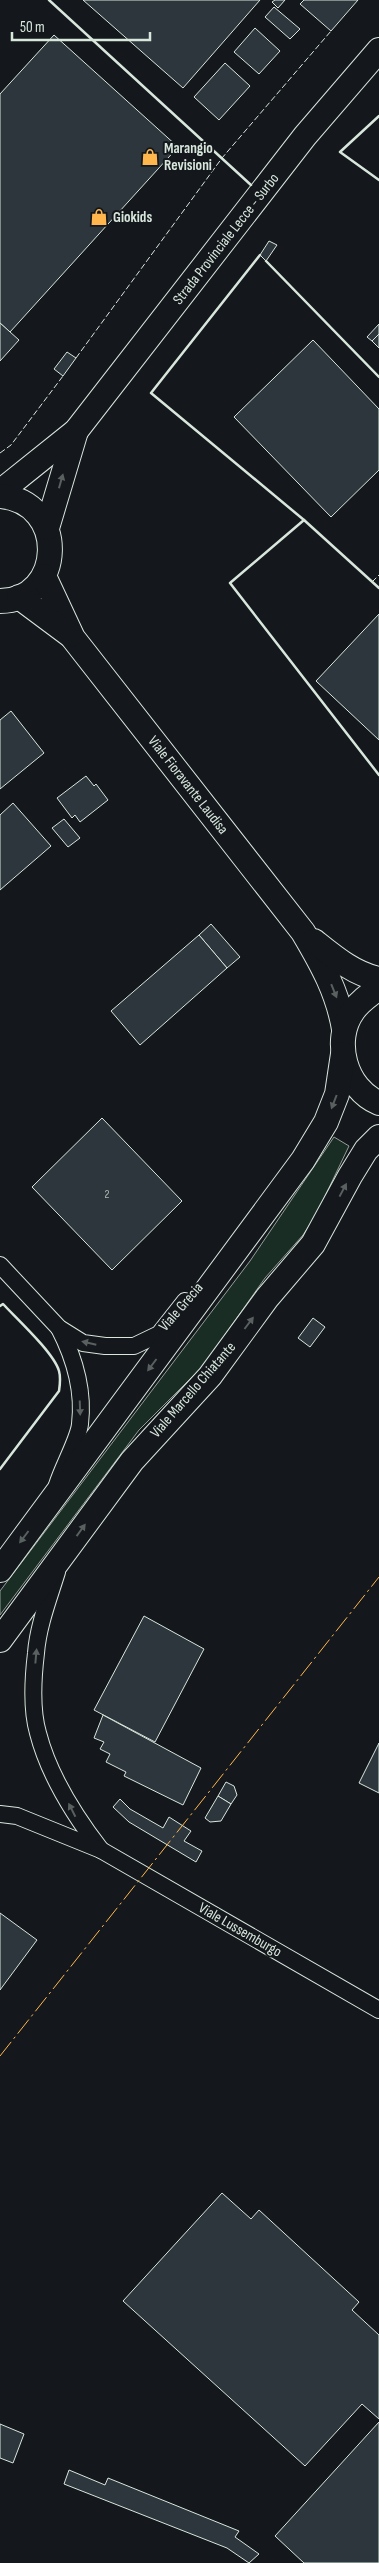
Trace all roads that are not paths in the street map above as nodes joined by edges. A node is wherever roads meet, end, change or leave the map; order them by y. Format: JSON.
{"nodes":[{"id":1,"x":379,"y":50,"type":"edge"},
{"id":2,"x":76,"y":431,"type":"junction"},
{"id":3,"x":0,"y":492,"type":"edge"},
{"id":4,"x":0,"y":496,"type":"edge"},
{"id":5,"x":47,"y":528,"type":"junction"},
{"id":6,"x":44,"y":576,"type":"junction"},
{"id":7,"x":5,"y":600,"type":"edge"},
{"id":8,"x":73,"y":638,"type":"junction"},
{"id":9,"x":303,"y":932,"type":"junction"},
{"id":10,"x":379,"y":979,"type":"edge"},
{"id":11,"x":379,"y":988,"type":"edge"},
{"id":12,"x":344,"y":1030,"type":"junction"},
{"id":13,"x":343,"y":1054,"type":"junction"},
{"id":14,"x":379,"y":1103,"type":"edge"},
{"id":15,"x":379,"y":1137,"type":"edge"},
{"id":16,"x":238,"y":1250,"type":"junction"},
{"id":17,"x":0,"y":1265,"type":"edge"},
{"id":18,"x":59,"y":1328,"type":"junction"},
{"id":19,"x":53,"y":1497,"type":"junction"},
{"id":20,"x":61,"y":1557,"type":"junction"},
{"id":21,"x":0,"y":1570,"type":"edge"},
{"id":22,"x":0,"y":1640,"type":"edge"},
{"id":23,"x":0,"y":1814,"type":"edge"},
{"id":24,"x":100,"y":1850,"type":"junction"},
{"id":25,"x":379,"y":2010,"type":"edge"}],
"edges":[{"from":1,"to":2,"type":"street","name":"Strada Provinciale Lecce - Surbo"},
{"from":2,"to":3,"type":"street","name":"Strada Provinciale Lecce - Surbo"},
{"from":5,"to":2,"type":"street","name":"Strada Provinciale Lecce - Surbo","one_way":true},
{"from":4,"to":5,"type":"street"},
{"from":5,"to":6,"type":"street"},
{"from":6,"to":7,"type":"street"},
{"from":6,"to":8,"type":"street","name":"Viale Fioravante Laudisa"},
{"from":7,"to":8,"type":"street","name":"Viale Fioravante Laudisa"},
{"from":8,"to":9,"type":"street","name":"Viale Fioravante Laudisa"},
{"from":9,"to":10,"type":"street","name":"Viale Fioravante Laudisa"},
{"from":9,"to":12,"type":"street","name":"Viale Fioravante Laudisa","one_way":true},
{"from":11,"to":12,"type":"street"},
{"from":12,"to":13,"type":"street"},
{"from":13,"to":14,"type":"street"},
{"from":13,"to":16,"type":"street","one_way":true},
{"from":20,"to":15,"type":"street","name":"Viale Marcello Chiatante","one_way":true},
{"from":16,"to":18,"type":"street","name":"Viale Grecia","one_way":true},
{"from":16,"to":19,"type":"street","one_way":true},
{"from":17,"to":18,"type":"street","name":"Viale Grecia"},
{"from":18,"to":19,"type":"street","name":"Viale Grecia","one_way":true},
{"from":19,"to":21,"type":"street","one_way":true},
{"from":20,"to":22,"type":"street","name":"Viale Marcello Chiatante"},
{"from":24,"to":20,"type":"street","name":"Viale Lussemburgo","one_way":true},
{"from":23,"to":24,"type":"street","name":"Viale Lussemburgo"},
{"from":24,"to":25,"type":"street","name":"Viale Lussemburgo"}]}
